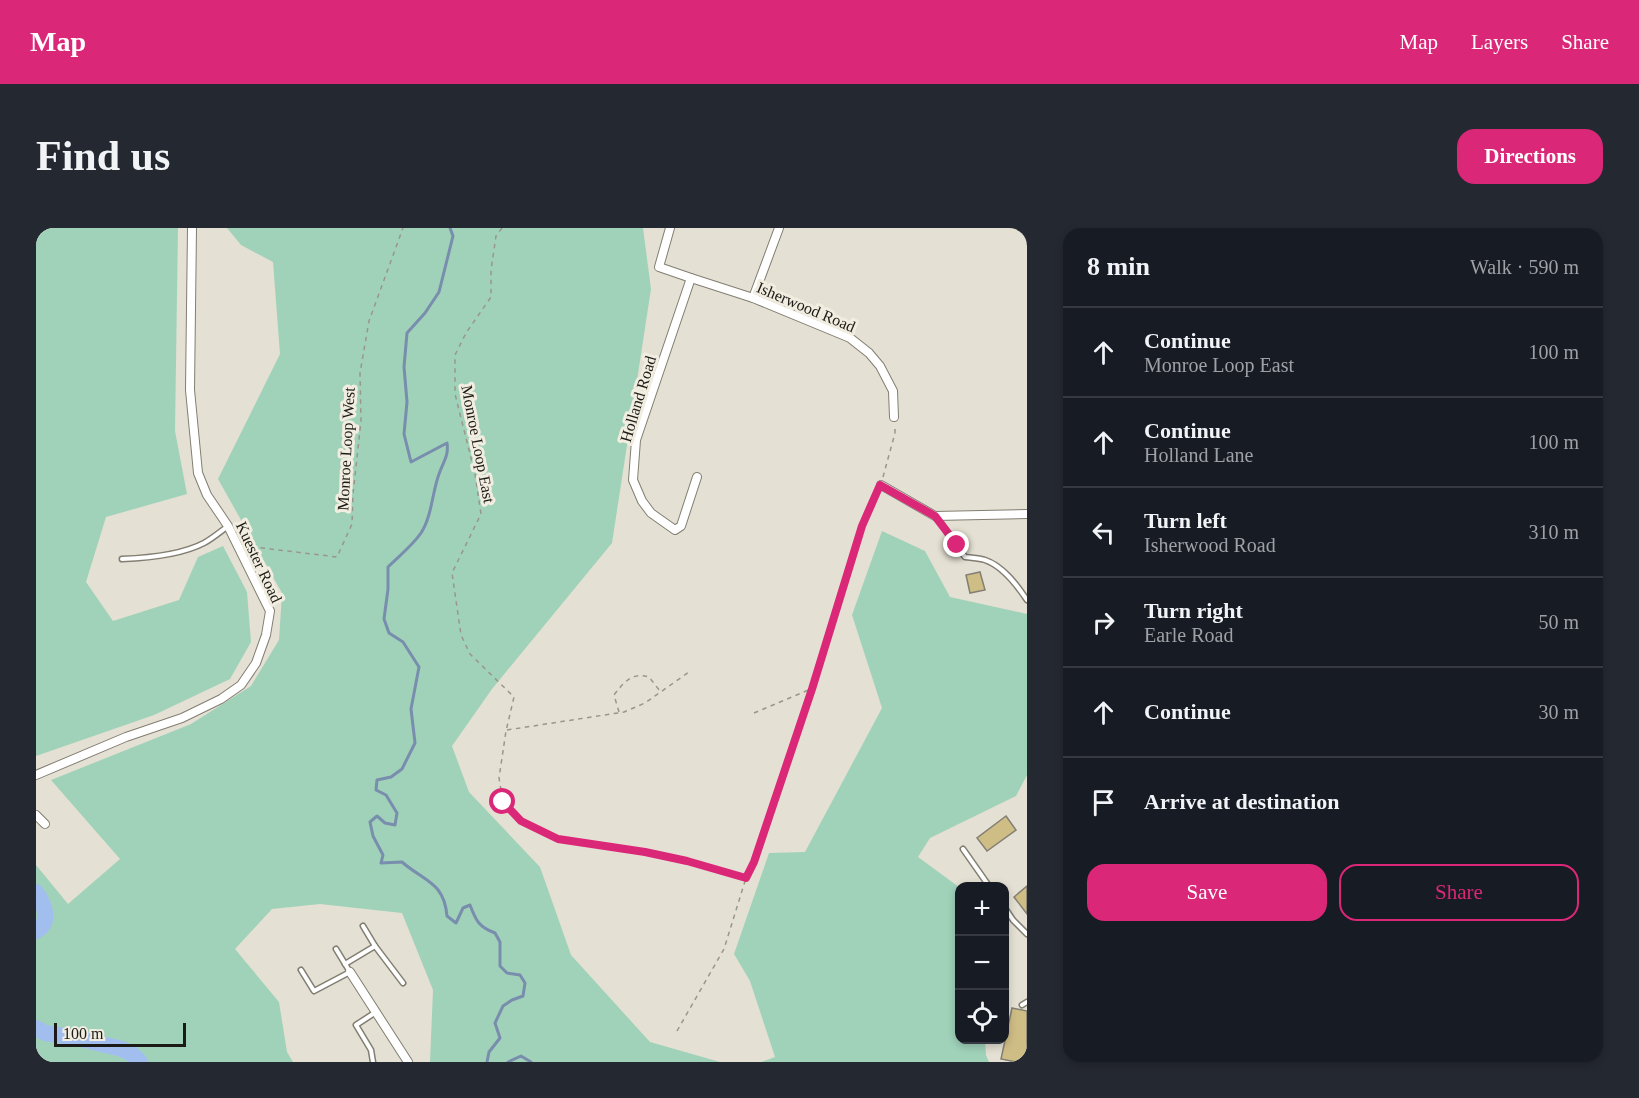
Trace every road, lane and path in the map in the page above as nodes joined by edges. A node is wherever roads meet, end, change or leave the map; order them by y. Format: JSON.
{"nodes":[{"id":1,"x":192,"y":228,"type":"edge"},
{"id":2,"x":403,"y":228,"type":"edge"},
{"id":3,"x":502,"y":228,"type":"edge"},
{"id":4,"x":670,"y":228,"type":"edge"},
{"id":5,"x":779,"y":228,"type":"edge"},
{"id":6,"x":690,"y":278,"type":"junction"},
{"id":7,"x":753,"y":298,"type":"junction"},
{"id":8,"x":894,"y":417,"type":"joint"},
{"id":9,"x":697,"y":477,"type":"dead end"},
{"id":10,"x":880,"y":485,"type":"junction"},
{"id":11,"x":1027,"y":514,"type":"edge"},
{"id":12,"x":935,"y":516,"type":"junction"},
{"id":13,"x":228,"y":526,"type":"junction"},
{"id":14,"x":246,"y":540,"type":"dead end"},
{"id":15,"x":122,"y":559,"type":"dead end"},
{"id":16,"x":1027,"y":600,"type":"edge"},
{"id":17,"x":689,"y":672,"type":"dead end"},
{"id":18,"x":812,"y":689,"type":"junction"},
{"id":19,"x":661,"y":692,"type":"junction"},
{"id":20,"x":619,"y":713,"type":"junction"},
{"id":21,"x":754,"y":713,"type":"dead end"},
{"id":22,"x":506,"y":730,"type":"junction"},
{"id":23,"x":36,"y":775,"type":"edge"},
{"id":24,"x":36,"y":815,"type":"edge"},
{"id":25,"x":45,"y":824,"type":"dead end"},
{"id":26,"x":963,"y":849,"type":"dead end"},
{"id":27,"x":746,"y":878,"type":"junction"},
{"id":28,"x":986,"y":882,"type":"edge"},
{"id":29,"x":1009,"y":914,"type":"edge"},
{"id":30,"x":363,"y":926,"type":"dead end"},
{"id":31,"x":1027,"y":934,"type":"edge"},
{"id":32,"x":375,"y":946,"type":"junction"},
{"id":33,"x":336,"y":949,"type":"dead end"},
{"id":34,"x":345,"y":964,"type":"junction"},
{"id":35,"x":301,"y":970,"type":"dead end"},
{"id":36,"x":350,"y":972,"type":"junction"},
{"id":37,"x":403,"y":983,"type":"dead end"},
{"id":38,"x":1027,"y":1002,"type":"edge"},
{"id":39,"x":1022,"y":1005,"type":"dead end"},
{"id":40,"x":376,"y":1012,"type":"junction"},
{"id":41,"x":677,"y":1031,"type":"dead end"},
{"id":42,"x":373,"y":1062,"type":"edge"},
{"id":43,"x":408,"y":1062,"type":"edge"}],
"edges":[{"from":1,"to":13,"type":"street","name":"Kuester Road"},
{"from":2,"to":14,"type":"path","name":"Monroe Loop West"},
{"from":3,"to":22,"type":"path","name":"Monroe Loop East"},
{"from":4,"to":6,"type":"street"},
{"from":5,"to":7,"type":"street"},
{"from":6,"to":7,"type":"street","name":"Isherwood Road"},
{"from":6,"to":9,"type":"street","name":"Holland Road"},
{"from":7,"to":8,"type":"street","name":"Isherwood Road"},
{"from":8,"to":10,"type":"path"},
{"from":10,"to":12,"type":"street"},
{"from":10,"to":18,"type":"path"},
{"from":11,"to":12,"type":"street"},
{"from":12,"to":16,"type":"lane"},
{"from":13,"to":15,"type":"lane"},
{"from":13,"to":23,"type":"street","name":"Kuester Road"},
{"from":17,"to":19,"type":"path"},
{"from":18,"to":21,"type":"path"},
{"from":18,"to":27,"type":"path"},
{"from":19,"to":20,"type":"path"},
{"from":19,"to":20,"type":"path"},
{"from":20,"to":22,"type":"path"},
{"from":22,"to":27,"type":"path","name":"Monroe Loop East"},
{"from":24,"to":25,"type":"street"},
{"from":26,"to":28,"type":"lane"},
{"from":27,"to":41,"type":"path"},
{"from":29,"to":31,"type":"lane"},
{"from":30,"to":32,"type":"lane"},
{"from":32,"to":34,"type":"lane"},
{"from":32,"to":37,"type":"lane"},
{"from":33,"to":34,"type":"lane"},
{"from":34,"to":36,"type":"lane"},
{"from":35,"to":36,"type":"lane"},
{"from":36,"to":40,"type":"street"},
{"from":38,"to":39,"type":"lane"},
{"from":40,"to":42,"type":"lane"},
{"from":40,"to":43,"type":"street"}]}
